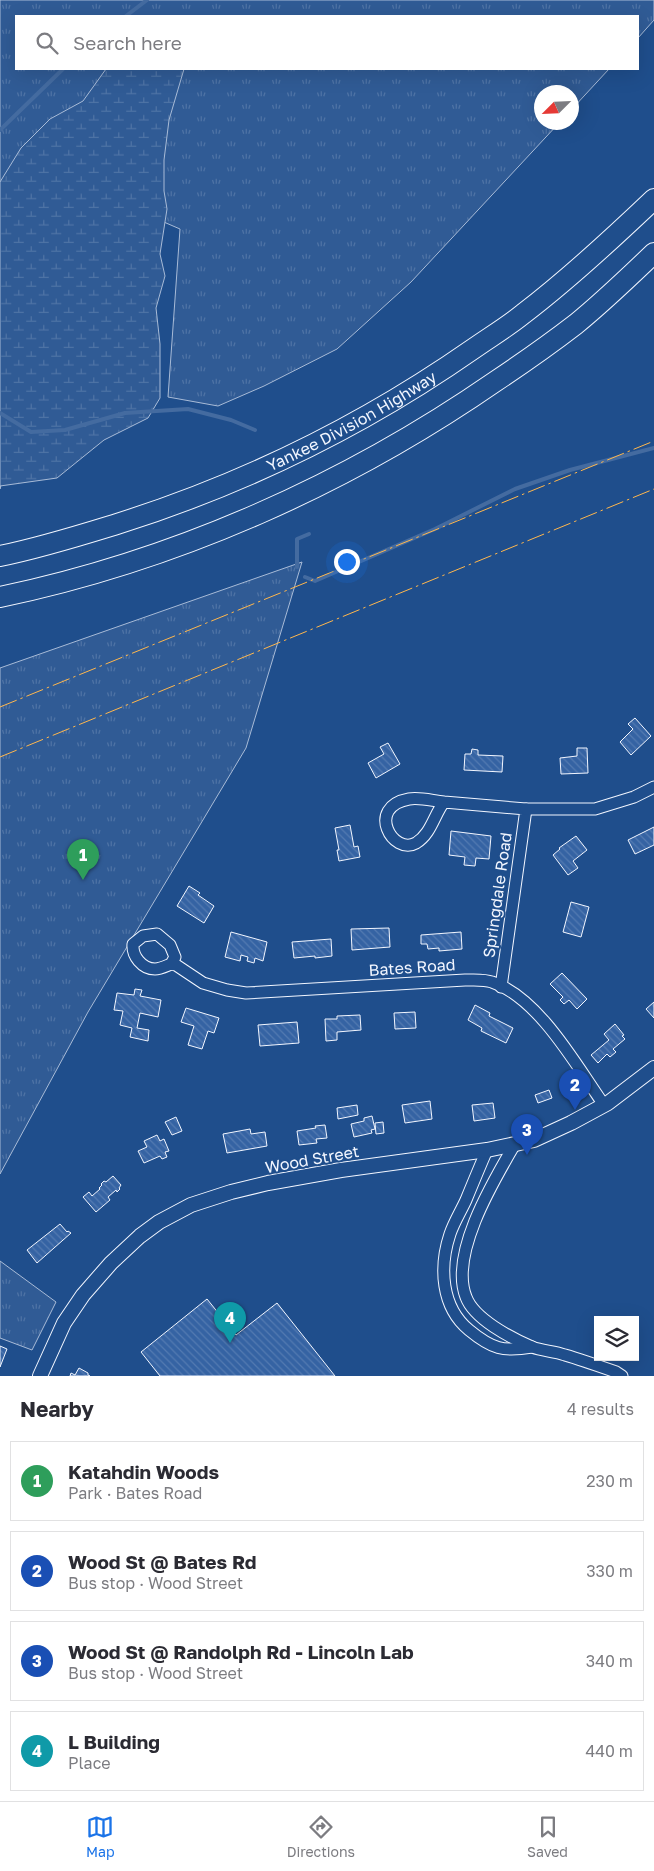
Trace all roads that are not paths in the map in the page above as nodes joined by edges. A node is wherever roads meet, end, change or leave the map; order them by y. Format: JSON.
{"nodes":[{"id":1,"x":654,"y":199,"type":"edge"},
{"id":2,"x":654,"y":252,"type":"edge"},
{"id":3,"x":0,"y":556,"type":"edge"},
{"id":4,"x":0,"y":597,"type":"edge"},
{"id":5,"x":654,"y":787,"type":"edge"},
{"id":6,"x":444,"y":802,"type":"junction"},
{"id":7,"x":526,"y":809,"type":"junction"},
{"id":8,"x":171,"y":964,"type":"dead end"},
{"id":9,"x":501,"y":987,"type":"junction"},
{"id":10,"x":654,"y":1068,"type":"edge"},
{"id":11,"x":604,"y":1105,"type":"junction"},
{"id":12,"x":515,"y":1144,"type":"junction"},
{"id":13,"x":487,"y":1150,"type":"junction"},
{"id":14,"x":532,"y":1347,"type":"junction"},
{"id":15,"x":40,"y":1376,"type":"edge"},
{"id":16,"x":622,"y":1376,"type":"edge"}],
"edges":[{"from":1,"to":3,"type":"highway","name":"Yankee Division Highway"},
{"from":2,"to":4,"type":"highway"},
{"from":5,"to":7,"type":"street","name":"Springdale Road"},
{"from":6,"to":6,"type":"street","name":"Springdale Road"},
{"from":6,"to":7,"type":"street","name":"Springdale Road"},
{"from":7,"to":9,"type":"street","name":"Springdale Road"},
{"from":8,"to":9,"type":"street","name":"Bates Road"},
{"from":9,"to":11,"type":"street","name":"Bates Road"},
{"from":10,"to":11,"type":"street","name":"Wood Street"},
{"from":11,"to":12,"type":"street","name":"Wood Street"},
{"from":12,"to":13,"type":"street","name":"Wood Street"},
{"from":12,"to":14,"type":"street"},
{"from":13,"to":14,"type":"street"},
{"from":13,"to":15,"type":"street","name":"Wood Street"},
{"from":14,"to":16,"type":"street"}]}
